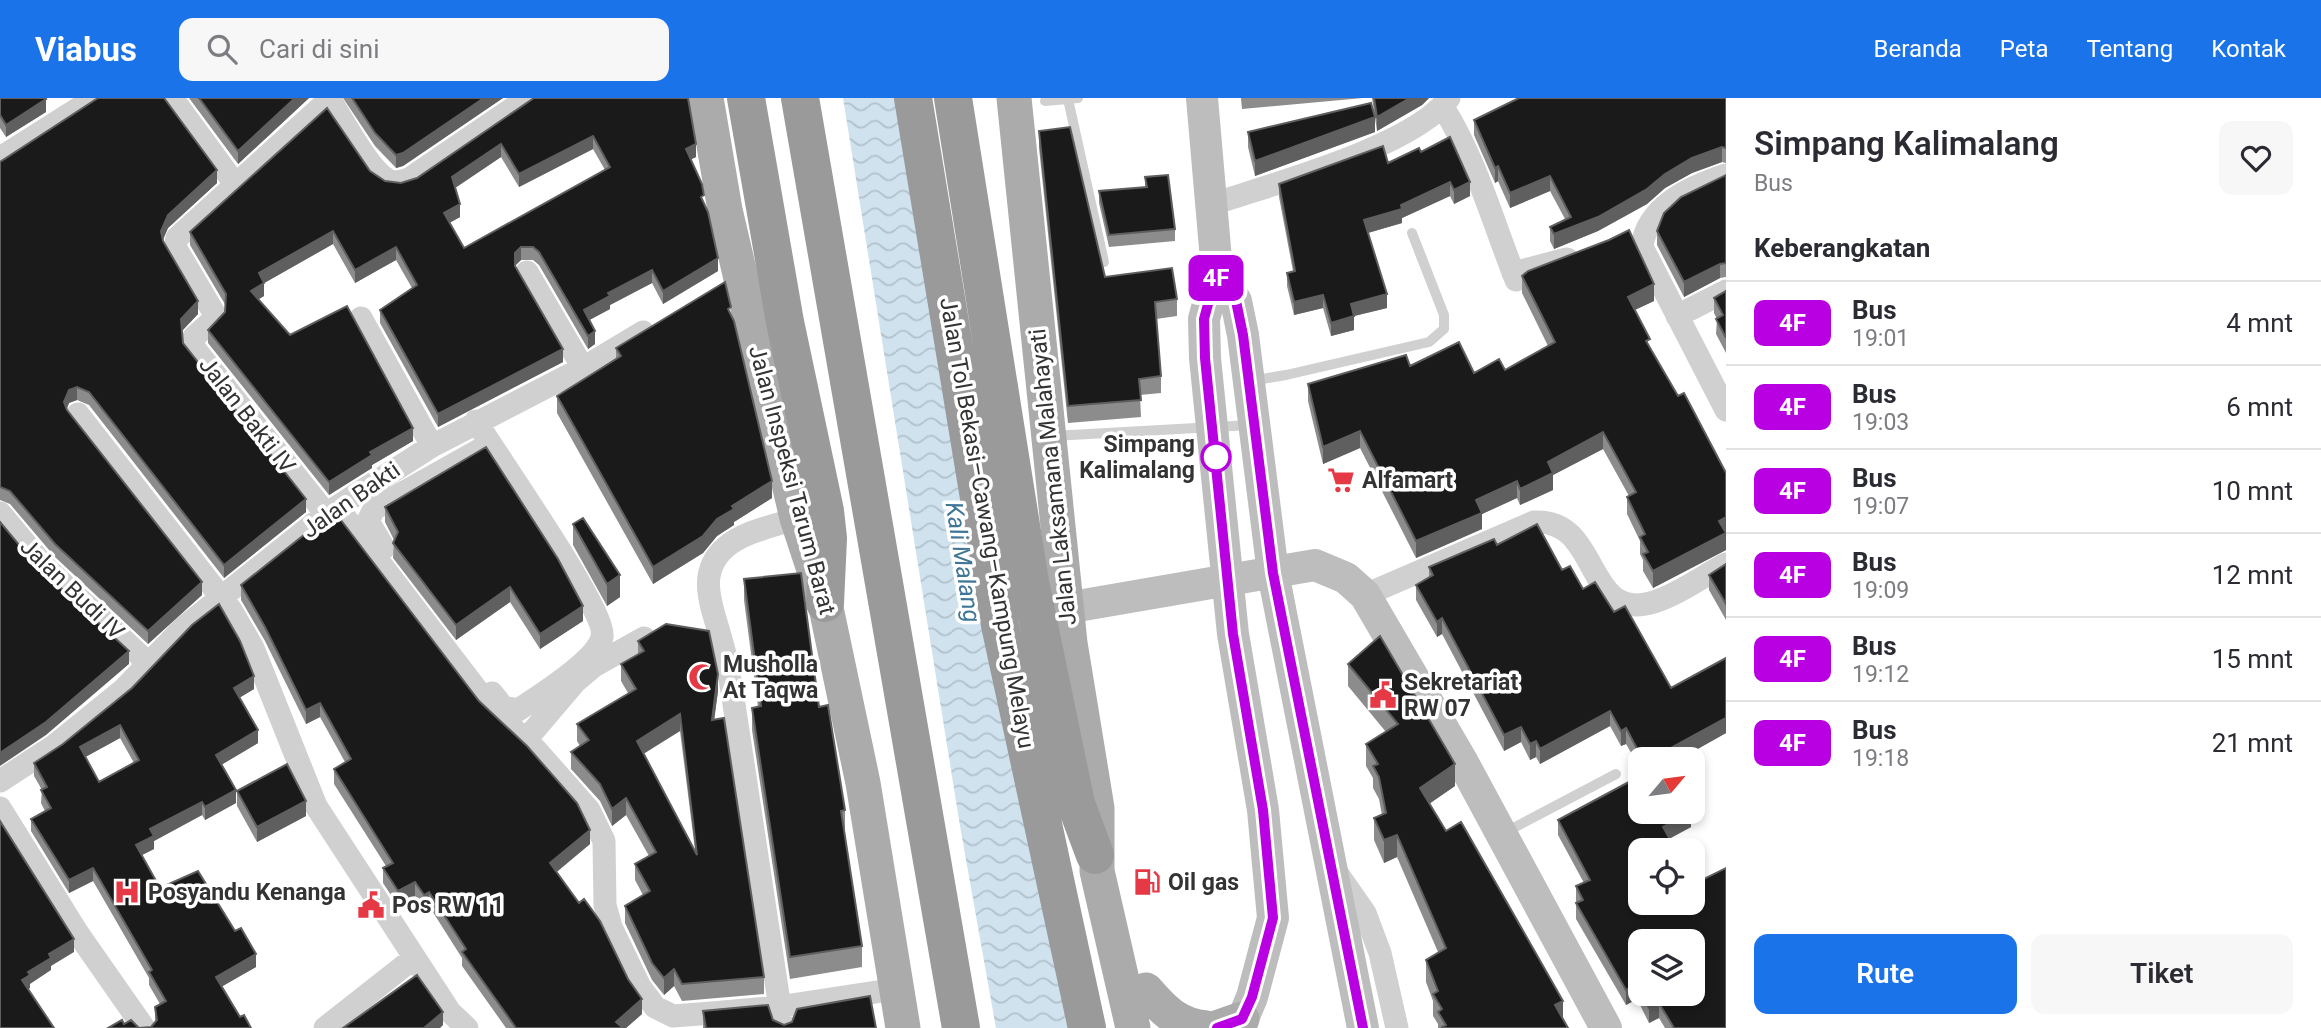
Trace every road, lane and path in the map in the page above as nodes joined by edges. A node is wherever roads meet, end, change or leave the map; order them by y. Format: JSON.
{"nodes":[{"id":1,"x":95,"y":98,"type":"edge"},
{"id":2,"x":173,"y":98,"type":"edge"},
{"id":3,"x":528,"y":98,"type":"edge"},
{"id":4,"x":706,"y":98,"type":"edge"},
{"id":5,"x":746,"y":98,"type":"edge"},
{"id":6,"x":800,"y":98,"type":"edge"},
{"id":7,"x":913,"y":98,"type":"edge"},
{"id":8,"x":953,"y":98,"type":"edge"},
{"id":9,"x":1202,"y":98,"type":"edge"},
{"id":10,"x":329,"y":99,"type":"edge"},
{"id":11,"x":1029,"y":99,"type":"edge"},
{"id":12,"x":1073,"y":99,"type":"edge"},
{"id":13,"x":1446,"y":102,"type":"edge"},
{"id":14,"x":503,"y":105,"type":"edge"},
{"id":15,"x":0,"y":158,"type":"edge"},
{"id":16,"x":1726,"y":175,"type":"edge"},
{"id":17,"x":235,"y":184,"type":"junction"},
{"id":18,"x":1213,"y":204,"type":"junction"},
{"id":19,"x":1651,"y":217,"type":"junction"},
{"id":20,"x":1628,"y":230,"type":"edge"},
{"id":21,"x":1412,"y":233,"type":"dead end"},
{"id":22,"x":1591,"y":249,"type":"edge"},
{"id":23,"x":1104,"y":262,"type":"edge"},
{"id":24,"x":1217,"y":271,"type":"junction"},
{"id":25,"x":527,"y":272,"type":"dead end"},
{"id":26,"x":1726,"y":291,"type":"edge"},
{"id":27,"x":1677,"y":316,"type":"junction"},
{"id":28,"x":361,"y":317,"type":"dead end"},
{"id":29,"x":661,"y":321,"type":"edge"},
{"id":30,"x":583,"y":368,"type":"junction"},
{"id":31,"x":1249,"y":381,"type":"junction"},
{"id":32,"x":1726,"y":410,"type":"edge"},
{"id":33,"x":78,"y":414,"type":"dead end"},
{"id":34,"x":476,"y":421,"type":"junction"},
{"id":35,"x":1254,"y":424,"type":"junction"},
{"id":36,"x":1213,"y":427,"type":"junction"},
{"id":37,"x":1046,"y":437,"type":"junction"},
{"id":38,"x":490,"y":444,"type":"junction"},
{"id":39,"x":432,"y":446,"type":"junction"},
{"id":40,"x":331,"y":510,"type":"junction"},
{"id":41,"x":0,"y":513,"type":"edge"},
{"id":42,"x":797,"y":518,"type":"junction"},
{"id":43,"x":1726,"y":564,"type":"edge"},
{"id":44,"x":1273,"y":573,"type":"junction"},
{"id":45,"x":1227,"y":582,"type":"junction"},
{"id":46,"x":1365,"y":595,"type":"junction"},
{"id":47,"x":222,"y":598,"type":"junction"},
{"id":48,"x":825,"y":603,"type":"junction"},
{"id":49,"x":1066,"y":608,"type":"junction"},
{"id":50,"x":644,"y":638,"type":"edge"},
{"id":51,"x":147,"y":662,"type":"junction"},
{"id":52,"x":524,"y":741,"type":"junction"},
{"id":53,"x":1616,"y":774,"type":"dead end"},
{"id":54,"x":0,"y":781,"type":"edge"},
{"id":55,"x":0,"y":808,"type":"edge"},
{"id":56,"x":1501,"y":835,"type":"junction"},
{"id":57,"x":1095,"y":855,"type":"junction"},
{"id":58,"x":1334,"y":868,"type":"junction"},
{"id":59,"x":414,"y":958,"type":"junction"},
{"id":60,"x":896,"y":989,"type":"junction"},
{"id":61,"x":1146,"y":990,"type":"junction"},
{"id":62,"x":780,"y":1018,"type":"edge"},
{"id":63,"x":1233,"y":1025,"type":"edge"},
{"id":64,"x":144,"y":1028,"type":"edge"},
{"id":65,"x":325,"y":1028,"type":"edge"},
{"id":66,"x":467,"y":1028,"type":"edge"},
{"id":67,"x":903,"y":1028,"type":"edge"},
{"id":68,"x":961,"y":1028,"type":"edge"},
{"id":69,"x":1087,"y":1028,"type":"edge"},
{"id":70,"x":1133,"y":1028,"type":"edge"},
{"id":71,"x":1158,"y":1028,"type":"edge"},
{"id":72,"x":1206,"y":1028,"type":"edge"},
{"id":73,"x":1363,"y":1028,"type":"edge"},
{"id":74,"x":1397,"y":1028,"type":"edge"},
{"id":75,"x":1606,"y":1028,"type":"edge"}],
"edges":[{"from":1,"to":15,"type":"street"},
{"from":2,"to":17,"type":"street"},
{"from":3,"to":14,"type":"street"},
{"from":4,"to":42,"type":"main road","name":"Jalan Inspeksi Tarum Barat"},
{"from":5,"to":48,"type":"highway"},
{"from":6,"to":68,"type":"highway"},
{"from":7,"to":69,"type":"highway","name":"Jalan Tol Bekasi–Cawang–Kampung Melayu"},
{"from":8,"to":57,"type":"highway"},
{"from":9,"to":18,"type":"main road"},
{"from":10,"to":14,"type":"street"},
{"from":10,"to":17,"type":"street"},
{"from":11,"to":12,"type":"lane"},
{"from":11,"to":37,"type":"main road","name":"Jalan Laksamana Malahayati"},
{"from":12,"to":23,"type":"lane"},
{"from":13,"to":18,"type":"street"},
{"from":13,"to":22,"type":"street"},
{"from":16,"to":19,"type":"street"},
{"from":17,"to":40,"type":"street","name":"Jalan Bakti IV"},
{"from":18,"to":24,"type":"main road"},
{"from":19,"to":20,"type":"street"},
{"from":19,"to":27,"type":"street"},
{"from":21,"to":31,"type":"lane"},
{"from":24,"to":31,"type":"main road"},
{"from":24,"to":36,"type":"main road"},
{"from":25,"to":30,"type":"street"},
{"from":26,"to":27,"type":"street"},
{"from":27,"to":32,"type":"street"},
{"from":28,"to":39,"type":"street"},
{"from":29,"to":30,"type":"street","name":"Jalan Bakti"},
{"from":30,"to":34,"type":"street","name":"Jalan Bakti"},
{"from":31,"to":35,"type":"main road"},
{"from":33,"to":47,"type":"street"},
{"from":34,"to":38,"type":"street"},
{"from":34,"to":39,"type":"street","name":"Jalan Bakti"},
{"from":35,"to":36,"type":"lane"},
{"from":35,"to":44,"type":"main road"},
{"from":36,"to":37,"type":"lane"},
{"from":36,"to":45,"type":"main road"},
{"from":37,"to":49,"type":"main road","name":"Jalan Laksamana Malahayati"},
{"from":38,"to":38,"type":"street"},
{"from":39,"to":40,"type":"street","name":"Jalan Bakti"},
{"from":40,"to":47,"type":"street","name":"Jalan Bakti"},
{"from":40,"to":52,"type":"street"},
{"from":41,"to":51,"type":"street","name":"Jalan Budi IV"},
{"from":42,"to":48,"type":"main road","name":"Jalan Inspeksi Tarum Barat"},
{"from":42,"to":62,"type":"street"},
{"from":43,"to":46,"type":"street"},
{"from":44,"to":45,"type":"main road"},
{"from":44,"to":46,"type":"main road"},
{"from":44,"to":58,"type":"main road"},
{"from":45,"to":49,"type":"main road"},
{"from":45,"to":63,"type":"main road"},
{"from":46,"to":56,"type":"main road"},
{"from":47,"to":51,"type":"street","name":"Jalan Bakti"},
{"from":47,"to":59,"type":"street"},
{"from":48,"to":60,"type":"main road","name":"Jalan Inspeksi Tarum Barat"},
{"from":49,"to":57,"type":"main road","name":"Jalan Laksamana Malahayati"},
{"from":50,"to":52,"type":"street"},
{"from":51,"to":54,"type":"street","name":"Jalan Bakti"},
{"from":52,"to":62,"type":"street"},
{"from":53,"to":56,"type":"lane"},
{"from":55,"to":64,"type":"street"},
{"from":56,"to":75,"type":"main road"},
{"from":57,"to":61,"type":"main road","name":"Jalan Laksamana Malahayati"},
{"from":57,"to":70,"type":"main road","name":"Jalan Laksamana Malahayati"},
{"from":58,"to":73,"type":"main road"},
{"from":58,"to":74,"type":"street"},
{"from":59,"to":65,"type":"street"},
{"from":59,"to":66,"type":"street"},
{"from":60,"to":62,"type":"street"},
{"from":60,"to":67,"type":"main road","name":"Jalan Inspeksi Tarum Barat"},
{"from":61,"to":71,"type":"main road","name":"Jalan Laksamana Malahayati"},
{"from":61,"to":72,"type":"main road"}]}
